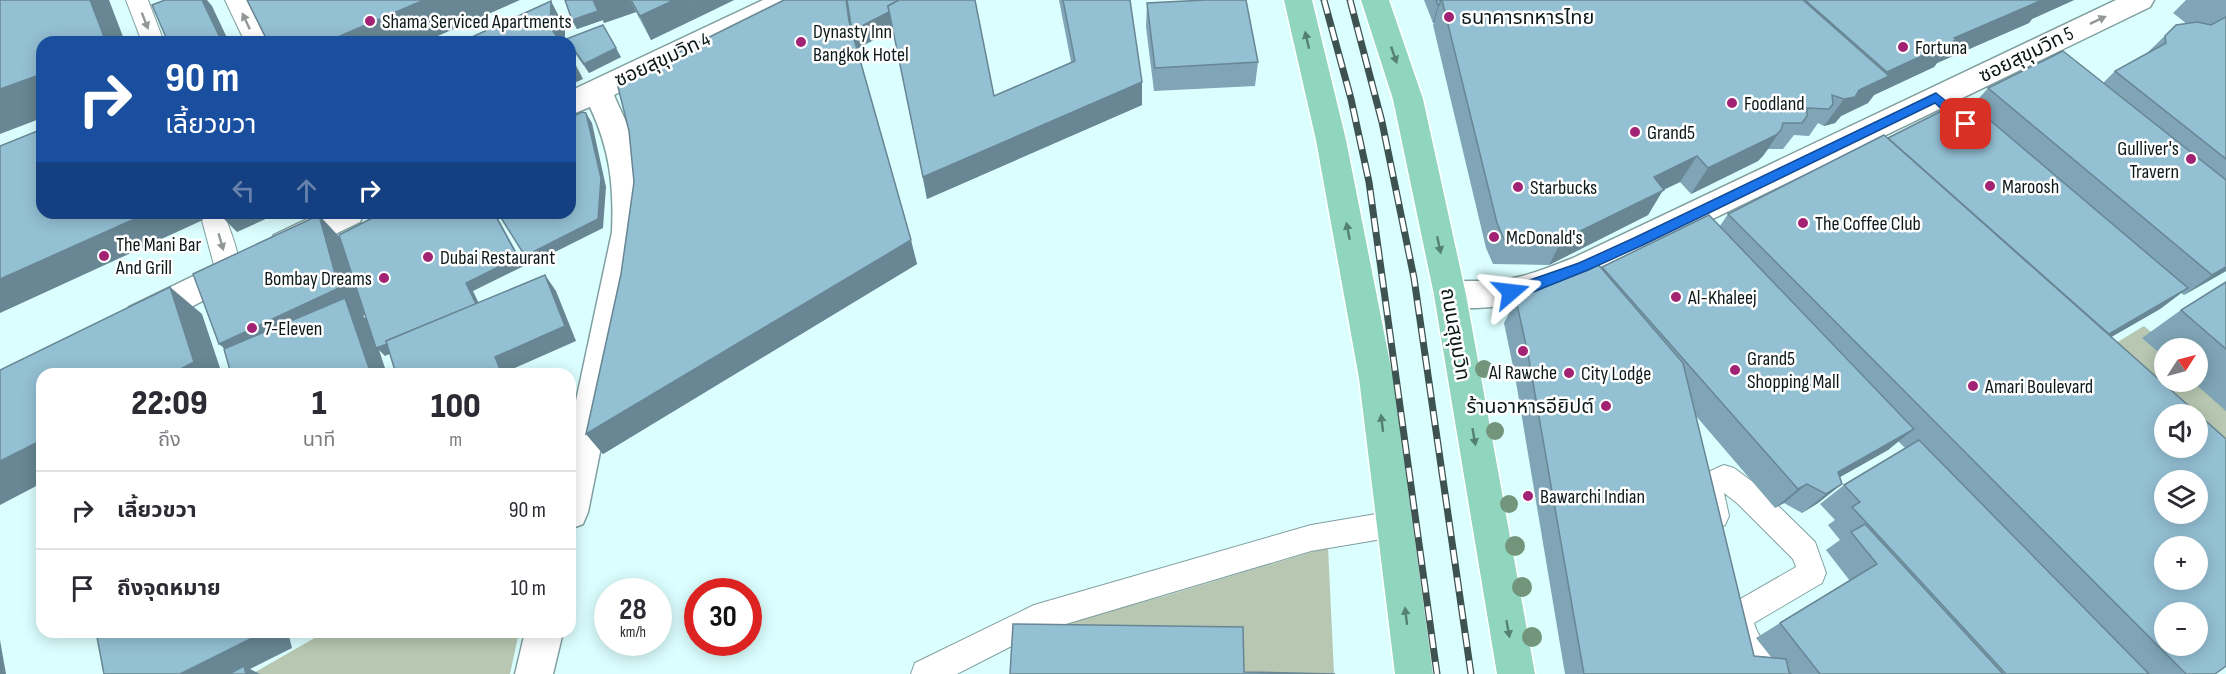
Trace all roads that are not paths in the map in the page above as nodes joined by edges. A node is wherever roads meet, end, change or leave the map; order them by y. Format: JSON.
{"nodes":[{"id":1,"x":137,"y":0,"type":"edge"},
{"id":2,"x":236,"y":0,"type":"edge"},
{"id":3,"x":787,"y":0,"type":"edge"},
{"id":4,"x":1298,"y":0,"type":"edge"},
{"id":5,"x":1375,"y":0,"type":"edge"},
{"id":6,"x":2140,"y":0,"type":"edge"},
{"id":7,"x":151,"y":36,"type":"edge"},
{"id":8,"x":253,"y":36,"type":"edge"},
{"id":9,"x":598,"y":90,"type":"junction"},
{"id":10,"x":576,"y":101,"type":"edge"},
{"id":11,"x":214,"y":219,"type":"edge"},
{"id":12,"x":339,"y":219,"type":"edge"},
{"id":13,"x":217,"y":290,"type":"junction"},
{"id":14,"x":1450,"y":295,"type":"junction"},
{"id":15,"x":114,"y":330,"type":"edge"},
{"id":16,"x":576,"y":483,"type":"edge"},
{"id":17,"x":1394,"y":524,"type":"junction"},
{"id":18,"x":1721,"y":540,"type":"edge"},
{"id":19,"x":543,"y":638,"type":"edge"},
{"id":20,"x":534,"y":674,"type":"edge"},
{"id":21,"x":926,"y":674,"type":"edge"},
{"id":22,"x":1414,"y":674,"type":"edge"},
{"id":23,"x":1516,"y":674,"type":"edge"},
{"id":24,"x":1771,"y":674,"type":"edge"}],
"edges":[{"from":1,"to":7,"type":"lane","one_way":true},
{"from":8,"to":2,"type":"lane","one_way":true},
{"from":3,"to":9,"type":"street","name":"ซอยสุขุมวิท 4"},
{"from":17,"to":4,"type":"main road","one_way":true},
{"from":5,"to":14,"type":"main road","name":"ถนนสุขุมวิท","one_way":true},
{"from":14,"to":6,"type":"street","name":"ซอยสุขุมวิท 5","one_way":true},
{"from":9,"to":10,"type":"street","name":"ซอยสุขุมวิท 4"},
{"from":9,"to":16,"type":"street"},
{"from":11,"to":13,"type":"lane","one_way":true},
{"from":12,"to":13,"type":"street"},
{"from":13,"to":15,"type":"street"},
{"from":14,"to":23,"type":"main road","name":"ถนนสุขุมวิท","one_way":true},
{"from":17,"to":21,"type":"lane"},
{"from":22,"to":17,"type":"main road","one_way":true},
{"from":18,"to":24,"type":"lane"},
{"from":19,"to":20,"type":"street"}]}
